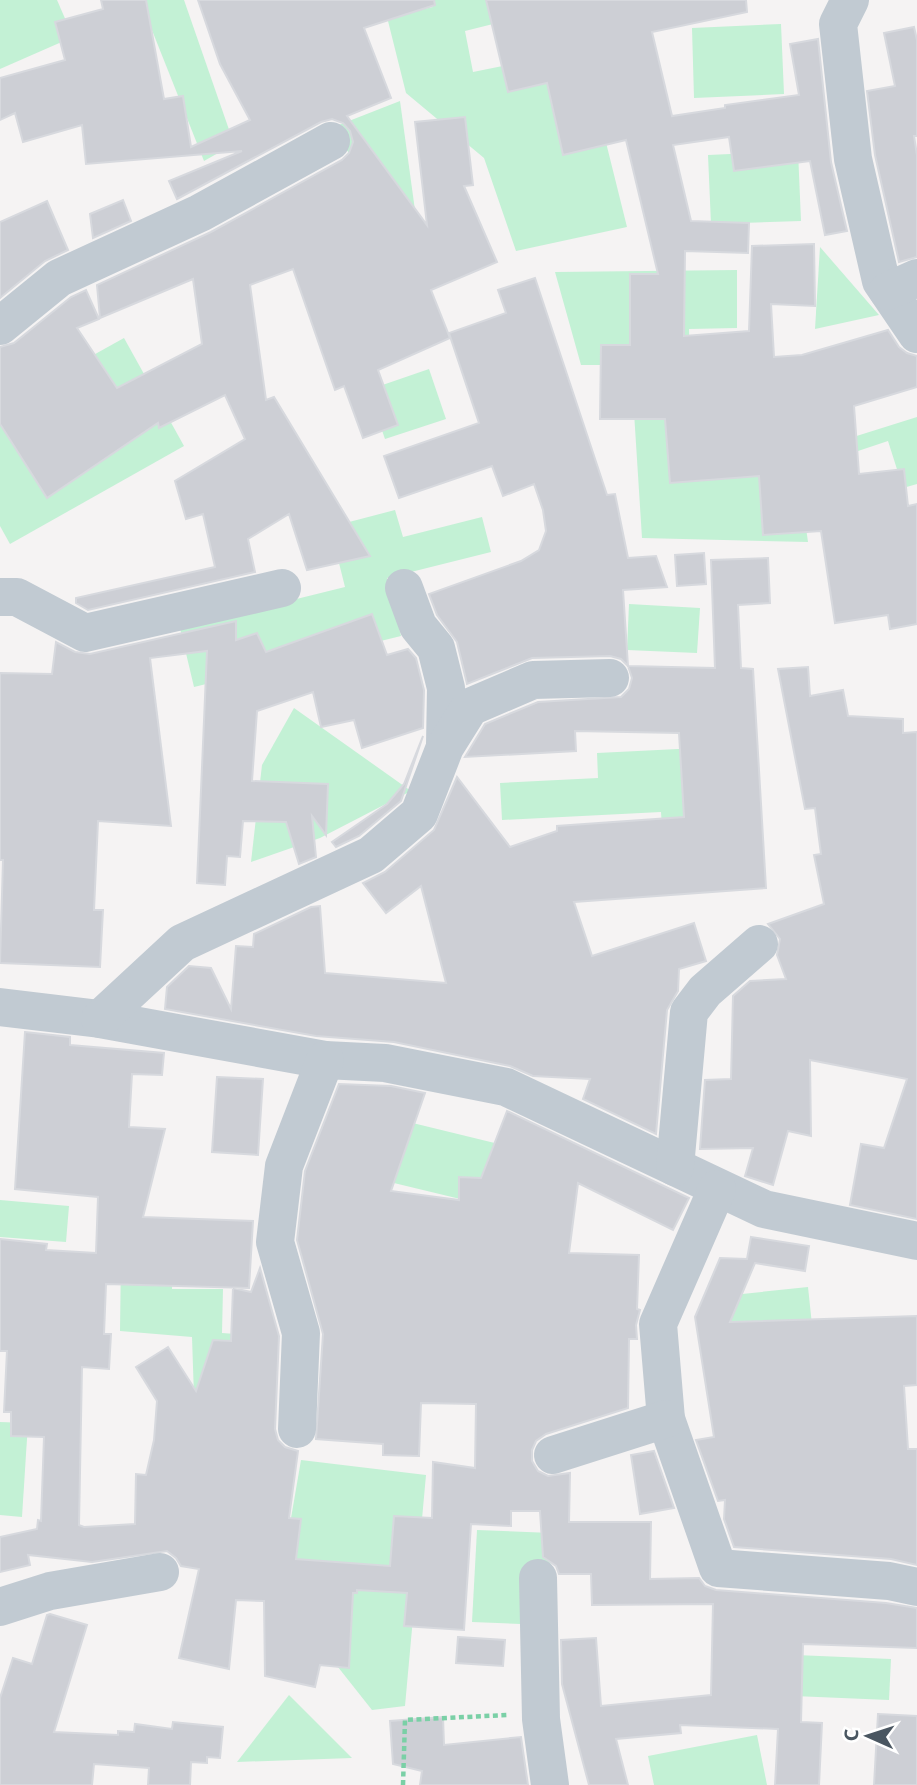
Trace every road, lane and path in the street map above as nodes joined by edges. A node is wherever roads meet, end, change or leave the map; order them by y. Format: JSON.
{"nodes":[{"id":1,"x":850,"y":0,"type":"edge"},
{"id":2,"x":331,"y":141,"type":"dead end"},
{"id":3,"x":902,"y":284,"type":"edge"},
{"id":4,"x":0,"y":326,"type":"edge"},
{"id":5,"x":917,"y":334,"type":"edge"},
{"id":6,"x":282,"y":588,"type":"dead end"},
{"id":7,"x":404,"y":588,"type":"dead end"},
{"id":8,"x":0,"y":597,"type":"edge"},
{"id":9,"x":610,"y":678,"type":"dead end"},
{"id":10,"x":444,"y":747,"type":"junction"},
{"id":11,"x":759,"y":944,"type":"dead end"},
{"id":12,"x":0,"y":1007,"type":"edge"},
{"id":13,"x":100,"y":1019,"type":"junction"},
{"id":14,"x":325,"y":1060,"type":"junction"},
{"id":15,"x":675,"y":1167,"type":"junction"},
{"id":16,"x":717,"y":1189,"type":"junction"},
{"id":17,"x":917,"y":1241,"type":"edge"},
{"id":18,"x":666,"y":1419,"type":"junction"},
{"id":19,"x":297,"y":1429,"type":"dead end"},
{"id":20,"x":553,"y":1455,"type":"dead end"},
{"id":21,"x":160,"y":1572,"type":"dead end"},
{"id":22,"x":538,"y":1578,"type":"dead end"},
{"id":23,"x":917,"y":1587,"type":"edge"},
{"id":24,"x":0,"y":1607,"type":"edge"},
{"id":25,"x":514,"y":1715,"type":"dead end"},
{"id":26,"x":404,"y":1785,"type":"edge"},
{"id":27,"x":550,"y":1785,"type":"edge"}],
"edges":[{"from":1,"to":3,"type":"lane"},
{"from":2,"to":4,"type":"lane"},
{"from":3,"to":5,"type":"lane"},
{"from":6,"to":8,"type":"lane"},
{"from":7,"to":10,"type":"lane"},
{"from":9,"to":10,"type":"lane"},
{"from":10,"to":13,"type":"lane"},
{"from":11,"to":15,"type":"lane"},
{"from":12,"to":13,"type":"lane"},
{"from":13,"to":14,"type":"lane"},
{"from":14,"to":15,"type":"lane"},
{"from":14,"to":19,"type":"lane"},
{"from":15,"to":16,"type":"lane"},
{"from":16,"to":17,"type":"lane"},
{"from":16,"to":18,"type":"lane"},
{"from":18,"to":20,"type":"lane"},
{"from":18,"to":23,"type":"lane"},
{"from":21,"to":24,"type":"lane"},
{"from":22,"to":27,"type":"lane"},
{"from":25,"to":26,"type":"path"}]}
